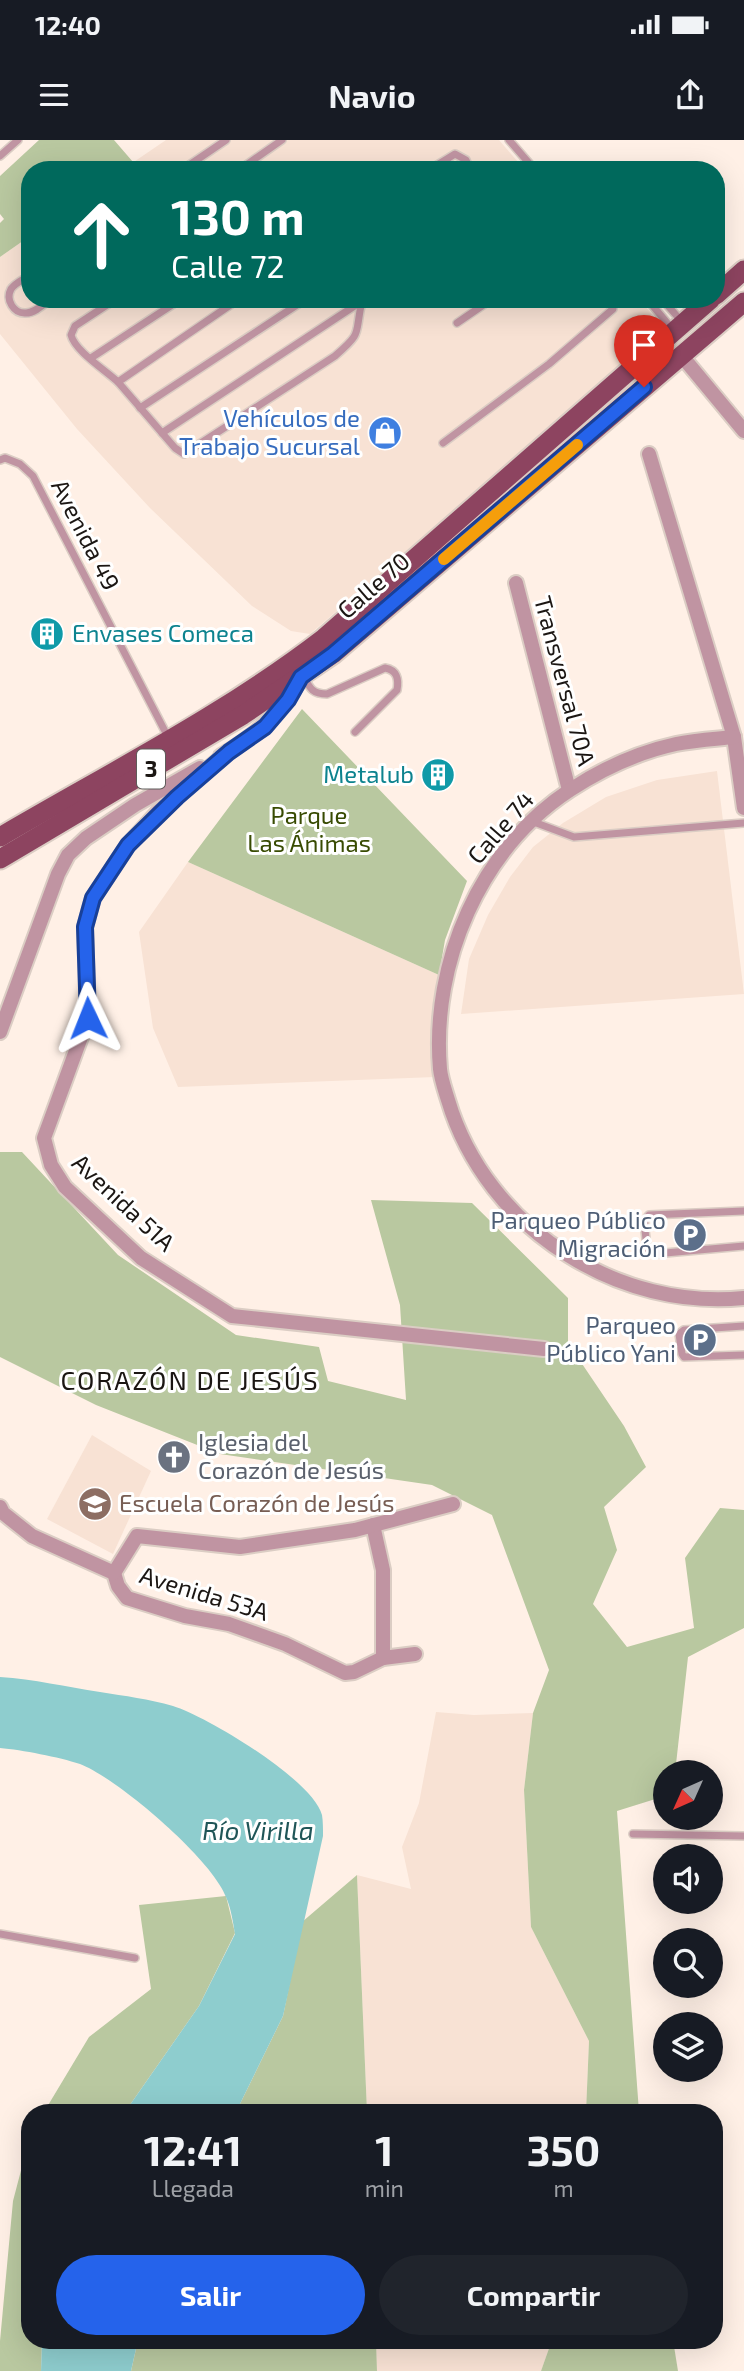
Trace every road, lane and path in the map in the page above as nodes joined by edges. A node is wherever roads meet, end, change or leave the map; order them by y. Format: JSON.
{"nodes":[{"id":1,"x":18,"y":140,"type":"edge"},
{"id":2,"x":226,"y":140,"type":"edge"},
{"id":3,"x":282,"y":140,"type":"edge"},
{"id":4,"x":509,"y":140,"type":"edge"},
{"id":5,"x":0,"y":156,"type":"edge"},
{"id":6,"x":195,"y":161,"type":"edge"},
{"id":7,"x":252,"y":161,"type":"edge"},
{"id":8,"x":444,"y":161,"type":"edge"},
{"id":9,"x":466,"y":161,"type":"edge"},
{"id":10,"x":527,"y":161,"type":"edge"},
{"id":11,"x":744,"y":270,"type":"edge"},
{"id":12,"x":21,"y":282,"type":"edge"},
{"id":13,"x":725,"y":287,"type":"edge"},
{"id":14,"x":744,"y":302,"type":"edge"},
{"id":15,"x":36,"y":308,"type":"edge"},
{"id":16,"x":102,"y":308,"type":"edge"},
{"id":17,"x":167,"y":308,"type":"edge"},
{"id":18,"x":226,"y":308,"type":"edge"},
{"id":19,"x":292,"y":308,"type":"edge"},
{"id":20,"x":351,"y":308,"type":"edge"},
{"id":21,"x":361,"y":308,"type":"edge"},
{"id":22,"x":479,"y":308,"type":"edge"},
{"id":23,"x":613,"y":308,"type":"edge"},
{"id":24,"x":657,"y":308,"type":"edge"},
{"id":25,"x":668,"y":308,"type":"edge"},
{"id":26,"x":701,"y":308,"type":"edge"},
{"id":27,"x":457,"y":323,"type":"dead end"},
{"id":28,"x":679,"y":327,"type":"junction"},
{"id":29,"x":681,"y":355,"type":"junction"},
{"id":30,"x":91,"y":358,"type":"junction"},
{"id":31,"x":118,"y":382,"type":"junction"},
{"id":32,"x":140,"y":408,"type":"junction"},
{"id":33,"x":744,"y":431,"type":"edge"},
{"id":34,"x":162,"y":433,"type":"junction"},
{"id":35,"x":443,"y":443,"type":"dead end"},
{"id":36,"x":649,"y":454,"type":"dead end"},
{"id":37,"x":0,"y":460,"type":"edge"},
{"id":38,"x":516,"y":583,"type":"dead end"},
{"id":39,"x":299,"y":671,"type":"junction"},
{"id":40,"x":355,"y":732,"type":"dead end"},
{"id":41,"x":734,"y":737,"type":"junction"},
{"id":42,"x":169,"y":739,"type":"junction"},
{"id":43,"x":229,"y":752,"type":"junction"},
{"id":44,"x":569,"y":790,"type":"junction"},
{"id":45,"x":744,"y":808,"type":"edge"},
{"id":46,"x":531,"y":821,"type":"junction"},
{"id":47,"x":744,"y":823,"type":"edge"},
{"id":48,"x":0,"y":836,"type":"edge"},
{"id":49,"x":0,"y":859,"type":"edge"},
{"id":50,"x":0,"y":1032,"type":"edge"},
{"id":51,"x":744,"y":1210,"type":"edge"},
{"id":52,"x":744,"y":1246,"type":"edge"},
{"id":53,"x":744,"y":1298,"type":"edge"},
{"id":54,"x":744,"y":1326,"type":"edge"},
{"id":55,"x":544,"y":1349,"type":"dead end"},
{"id":56,"x":744,"y":1355,"type":"edge"},
{"id":57,"x":453,"y":1504,"type":"dead end"},
{"id":58,"x":0,"y":1507,"type":"edge"},
{"id":59,"x":373,"y":1525,"type":"junction"},
{"id":60,"x":114,"y":1573,"type":"junction"},
{"id":61,"x":415,"y":1654,"type":"dead end"},
{"id":62,"x":383,"y":1658,"type":"junction"},
{"id":63,"x":633,"y":1834,"type":"dead end"},
{"id":64,"x":744,"y":1836,"type":"edge"},
{"id":65,"x":0,"y":1934,"type":"edge"},
{"id":66,"x":135,"y":1958,"type":"dead end"}],
"edges":[{"from":1,"to":5,"type":"lane"},
{"from":2,"to":6,"type":"lane"},
{"from":3,"to":7,"type":"lane"},
{"from":4,"to":10,"type":"lane"},
{"from":8,"to":9,"type":"lane"},
{"from":11,"to":13,"type":"main road"},
{"from":12,"to":15,"type":"lane"},
{"from":14,"to":29,"type":"main road","name":"Calle 70","number":"3"},
{"from":16,"to":30,"type":"lane"},
{"from":17,"to":30,"type":"lane"},
{"from":18,"to":31,"type":"lane"},
{"from":19,"to":32,"type":"lane"},
{"from":20,"to":34,"type":"lane"},
{"from":21,"to":34,"type":"lane"},
{"from":22,"to":27,"type":"lane"},
{"from":23,"to":35,"type":"lane"},
{"from":24,"to":28,"type":"lane"},
{"from":25,"to":28,"type":"lane"},
{"from":26,"to":28,"type":"main road","name":"Calle 70","number":"3"},
{"from":28,"to":39,"type":"main road","name":"Calle 70","number":"3"},
{"from":29,"to":33,"type":"street"},
{"from":29,"to":39,"type":"main road","name":"Calle 70","number":"3"},
{"from":30,"to":31,"type":"lane"},
{"from":31,"to":32,"type":"lane"},
{"from":32,"to":34,"type":"lane"},
{"from":36,"to":41,"type":"street"},
{"from":37,"to":42,"type":"lane","name":"Avenida 49"},
{"from":38,"to":44,"type":"street","name":"Transversal 70A"},
{"from":39,"to":40,"type":"lane"},
{"from":39,"to":42,"type":"main road","name":"Calle 70","number":"3"},
{"from":39,"to":43,"type":"street"},
{"from":39,"to":49,"type":"main road","name":"Calle 70","number":"3"},
{"from":41,"to":44,"type":"street","name":"Calle 74"},
{"from":41,"to":45,"type":"street"},
{"from":42,"to":48,"type":"main road","name":"Calle 70","number":"3"},
{"from":43,"to":50,"type":"street"},
{"from":43,"to":55,"type":"street","name":"Avenida 51A"},
{"from":44,"to":46,"type":"street","name":"Calle 74"},
{"from":46,"to":47,"type":"lane"},
{"from":46,"to":53,"type":"street","name":"Calle 74"},
{"from":51,"to":52,"type":"lane"},
{"from":54,"to":56,"type":"lane"},
{"from":57,"to":59,"type":"street"},
{"from":58,"to":60,"type":"street","name":"Avenida 53A"},
{"from":59,"to":60,"type":"street"},
{"from":59,"to":62,"type":"street"},
{"from":60,"to":62,"type":"street","name":"Avenida 53A"},
{"from":61,"to":62,"type":"street","name":"Avenida 53A"},
{"from":63,"to":64,"type":"lane"},
{"from":65,"to":66,"type":"lane"}]}
